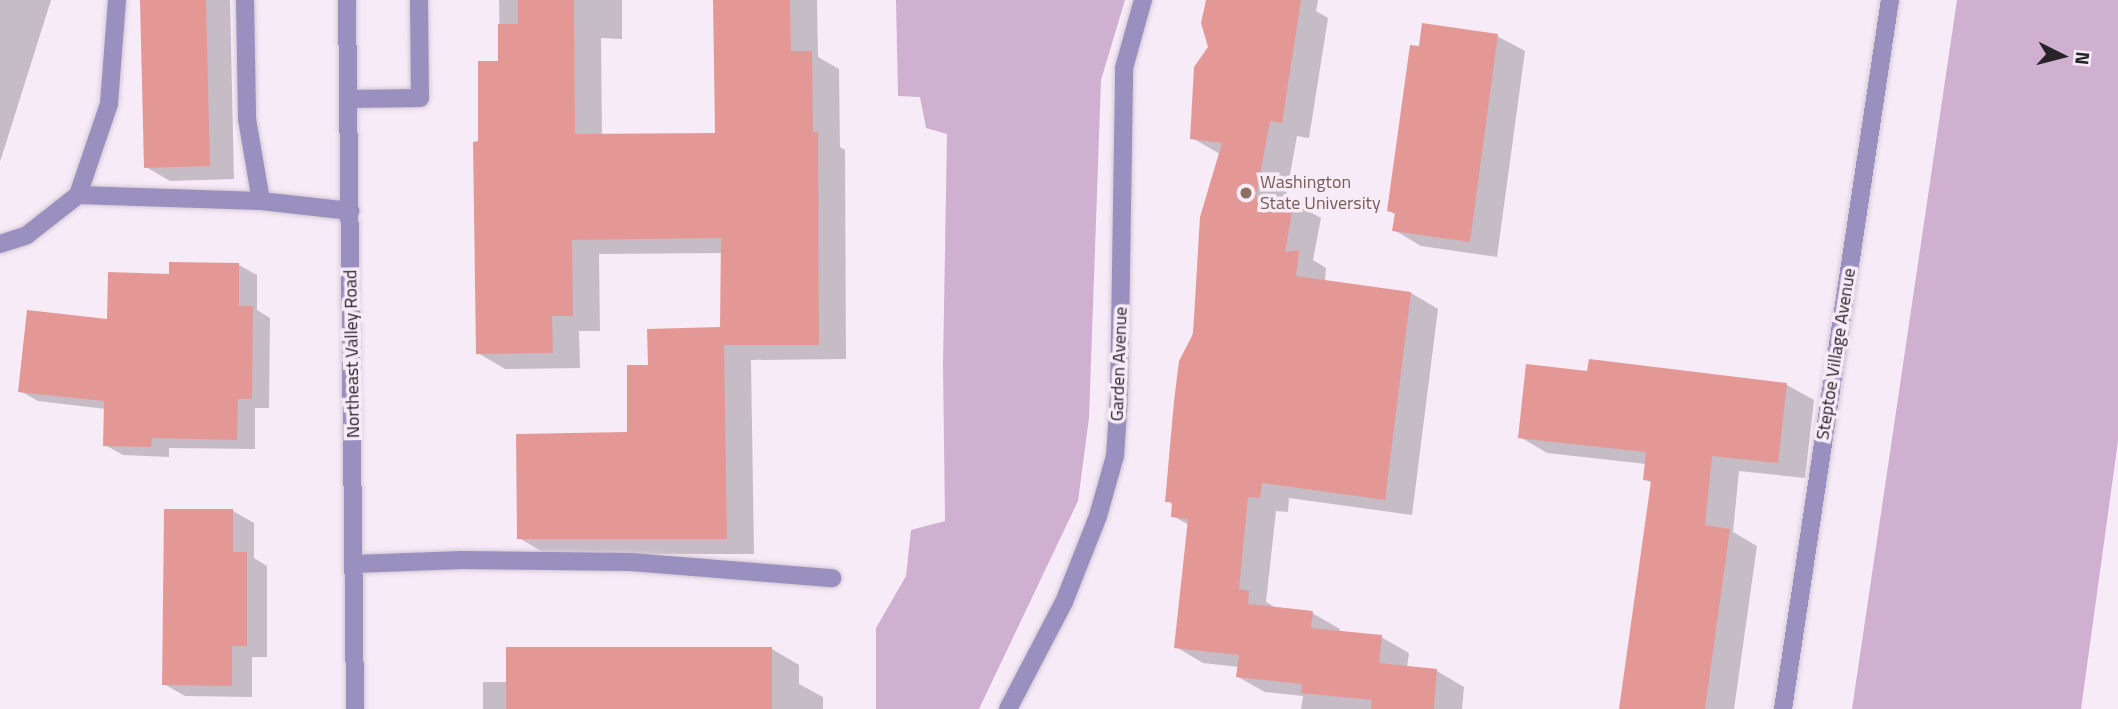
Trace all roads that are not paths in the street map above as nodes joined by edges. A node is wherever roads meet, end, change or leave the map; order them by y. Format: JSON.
{"nodes":[{"id":1,"x":117,"y":0,"type":"edge"},
{"id":2,"x":245,"y":0,"type":"edge"},
{"id":3,"x":347,"y":0,"type":"edge"},
{"id":4,"x":419,"y":0,"type":"edge"},
{"id":5,"x":1143,"y":0,"type":"edge"},
{"id":6,"x":1890,"y":0,"type":"edge"},
{"id":7,"x":348,"y":99,"type":"junction"},
{"id":8,"x":78,"y":195,"type":"junction"},
{"id":9,"x":261,"y":201,"type":"junction"},
{"id":10,"x":350,"y":211,"type":"junction"},
{"id":11,"x":0,"y":244,"type":"edge"},
{"id":12,"x":355,"y":564,"type":"junction"},
{"id":13,"x":832,"y":578,"type":"dead end"},
{"id":14,"x":355,"y":709,"type":"edge"},
{"id":15,"x":1009,"y":709,"type":"edge"},
{"id":16,"x":1783,"y":709,"type":"edge"}],
"edges":[{"from":1,"to":8,"type":"street"},
{"from":2,"to":9,"type":"street"},
{"from":3,"to":7,"type":"street","name":"Northeast Valley Road"},
{"from":4,"to":7,"type":"street"},
{"from":5,"to":15,"type":"street","name":"Garden Avenue"},
{"from":6,"to":16,"type":"street","name":"Steptoe Village Avenue"},
{"from":7,"to":10,"type":"street","name":"Northeast Valley Road"},
{"from":8,"to":9,"type":"street"},
{"from":8,"to":11,"type":"street"},
{"from":9,"to":10,"type":"street"},
{"from":10,"to":12,"type":"street","name":"Northeast Valley Road"},
{"from":12,"to":13,"type":"street"},
{"from":12,"to":14,"type":"street","name":"Northeast Valley Road"}]}
